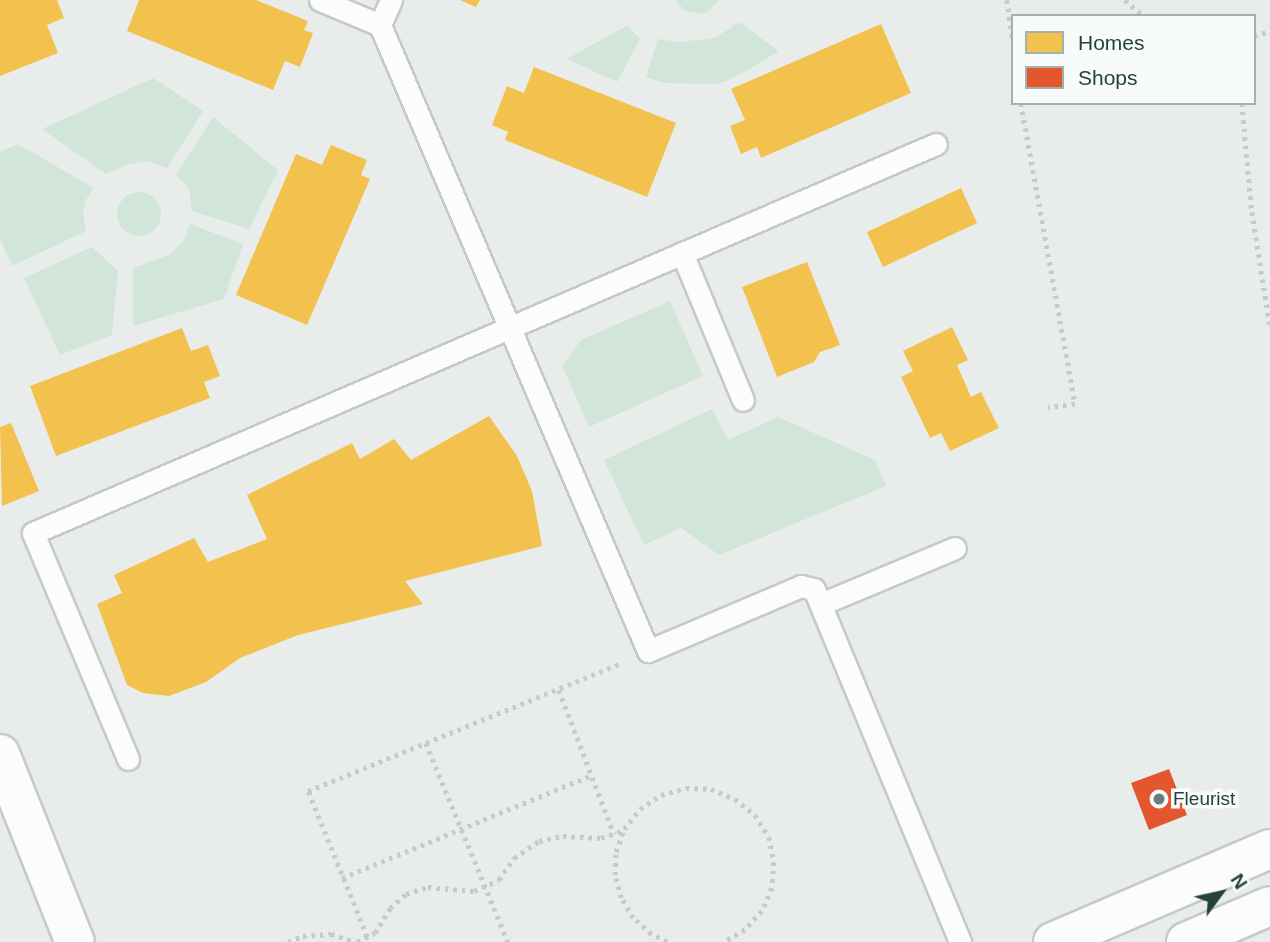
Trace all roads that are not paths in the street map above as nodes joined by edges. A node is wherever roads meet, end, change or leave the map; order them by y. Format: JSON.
{"nodes":[{"id":1,"x":320,"y":0,"type":"edge"},
{"id":2,"x":391,"y":0,"type":"edge"},
{"id":3,"x":380,"y":25,"type":"junction"},
{"id":4,"x":936,"y":144,"type":"dead end"},
{"id":5,"x":682,"y":253,"type":"junction"},
{"id":6,"x":508,"y":327,"type":"junction"},
{"id":7,"x":743,"y":400,"type":"dead end"},
{"id":8,"x":955,"y":548,"type":"dead end"},
{"id":9,"x":821,"y":604,"type":"junction"},
{"id":10,"x":0,"y":754,"type":"edge"},
{"id":11,"x":128,"y":759,"type":"dead end"},
{"id":12,"x":1270,"y":849,"type":"edge"},
{"id":13,"x":1270,"y":906,"type":"edge"},
{"id":14,"x":75,"y":942,"type":"edge"},
{"id":15,"x":960,"y":942,"type":"edge"},
{"id":16,"x":1053,"y":942,"type":"edge"},
{"id":17,"x":1186,"y":942,"type":"edge"}],
"edges":[{"from":1,"to":3,"type":"lane"},
{"from":2,"to":3,"type":"lane"},
{"from":3,"to":6,"type":"lane"},
{"from":4,"to":5,"type":"lane"},
{"from":5,"to":6,"type":"lane"},
{"from":5,"to":7,"type":"lane"},
{"from":6,"to":9,"type":"lane"},
{"from":6,"to":11,"type":"lane"},
{"from":8,"to":9,"type":"lane"},
{"from":9,"to":15,"type":"lane"},
{"from":10,"to":14,"type":"street"},
{"from":12,"to":16,"type":"street"},
{"from":13,"to":17,"type":"street"}]}
